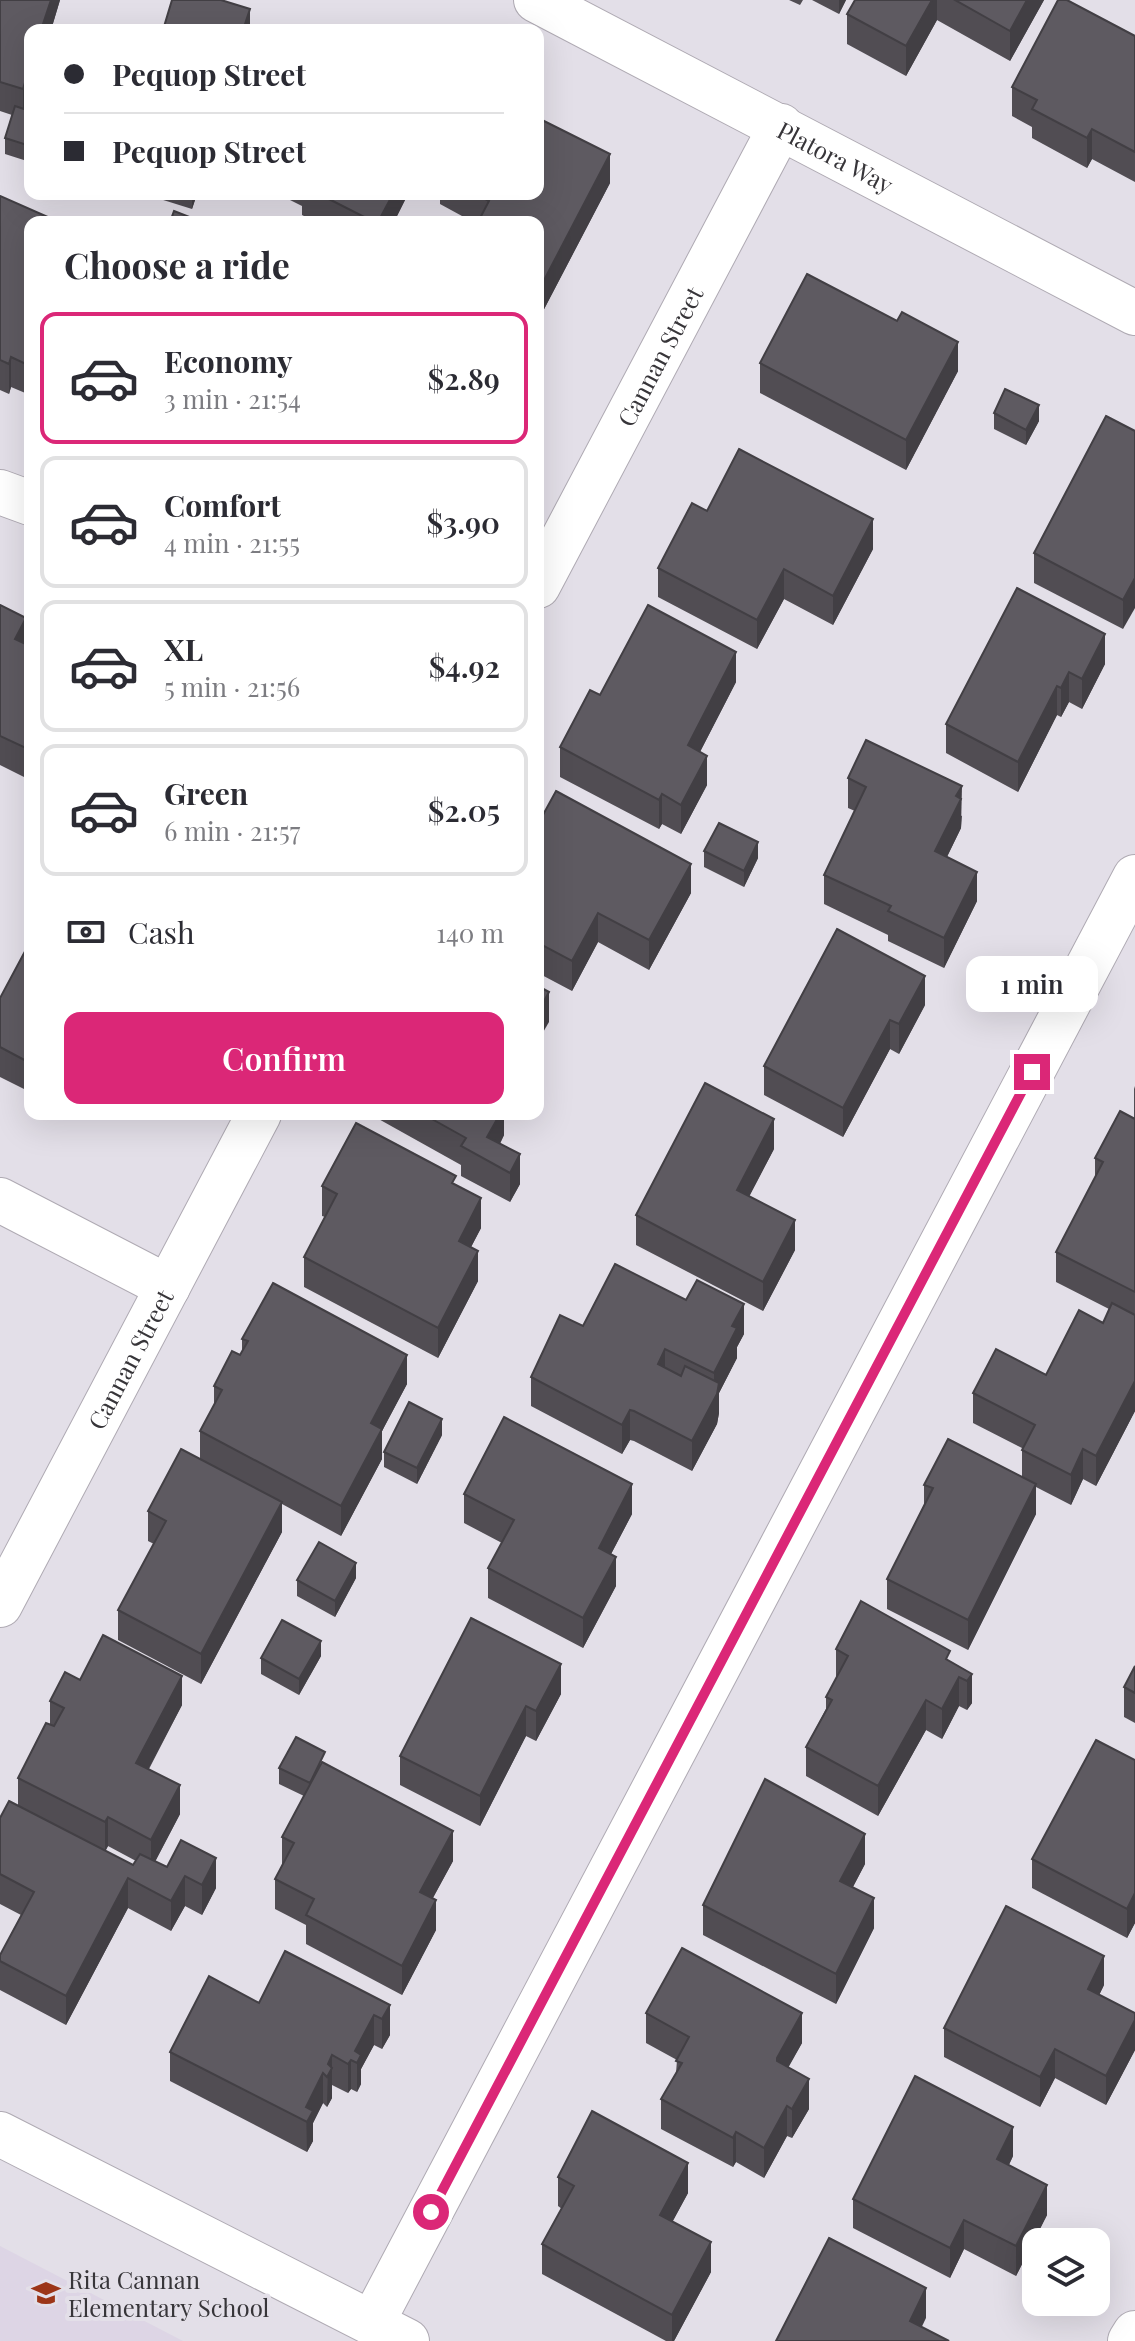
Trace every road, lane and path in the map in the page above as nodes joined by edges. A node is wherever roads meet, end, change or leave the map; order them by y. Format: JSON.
{"nodes":[{"id":1,"x":536,"y":0,"type":"edge"},
{"id":2,"x":781,"y":126,"type":"junction"},
{"id":3,"x":1135,"y":313,"type":"edge"},
{"id":4,"x":0,"y":492,"type":"edge"},
{"id":5,"x":24,"y":501,"type":"edge"},
{"id":6,"x":544,"y":575,"type":"edge"},
{"id":7,"x":1135,"y":877,"type":"edge"},
{"id":8,"x":256,"y":1120,"type":"edge"},
{"id":9,"x":0,"y":1200,"type":"edge"},
{"id":10,"x":168,"y":1287,"type":"junction"},
{"id":11,"x":0,"y":1605,"type":"edge"},
{"id":12,"x":0,"y":2134,"type":"edge"},
{"id":13,"x":390,"y":2332,"type":"edge"},
{"id":14,"x":1135,"y":2333,"type":"edge"},
{"id":15,"x":1130,"y":2341,"type":"edge"}],
"edges":[{"from":1,"to":2,"type":"street","name":"Platora Way"},
{"from":2,"to":3,"type":"street","name":"Platora Way"},
{"from":2,"to":6,"type":"street","name":"Cannan Street"},
{"from":4,"to":5,"type":"street"},
{"from":7,"to":13,"type":"street"},
{"from":8,"to":10,"type":"street","name":"Cannan Street"},
{"from":9,"to":10,"type":"street"},
{"from":10,"to":11,"type":"street","name":"Cannan Street"},
{"from":12,"to":13,"type":"street"},
{"from":14,"to":15,"type":"street"}]}
